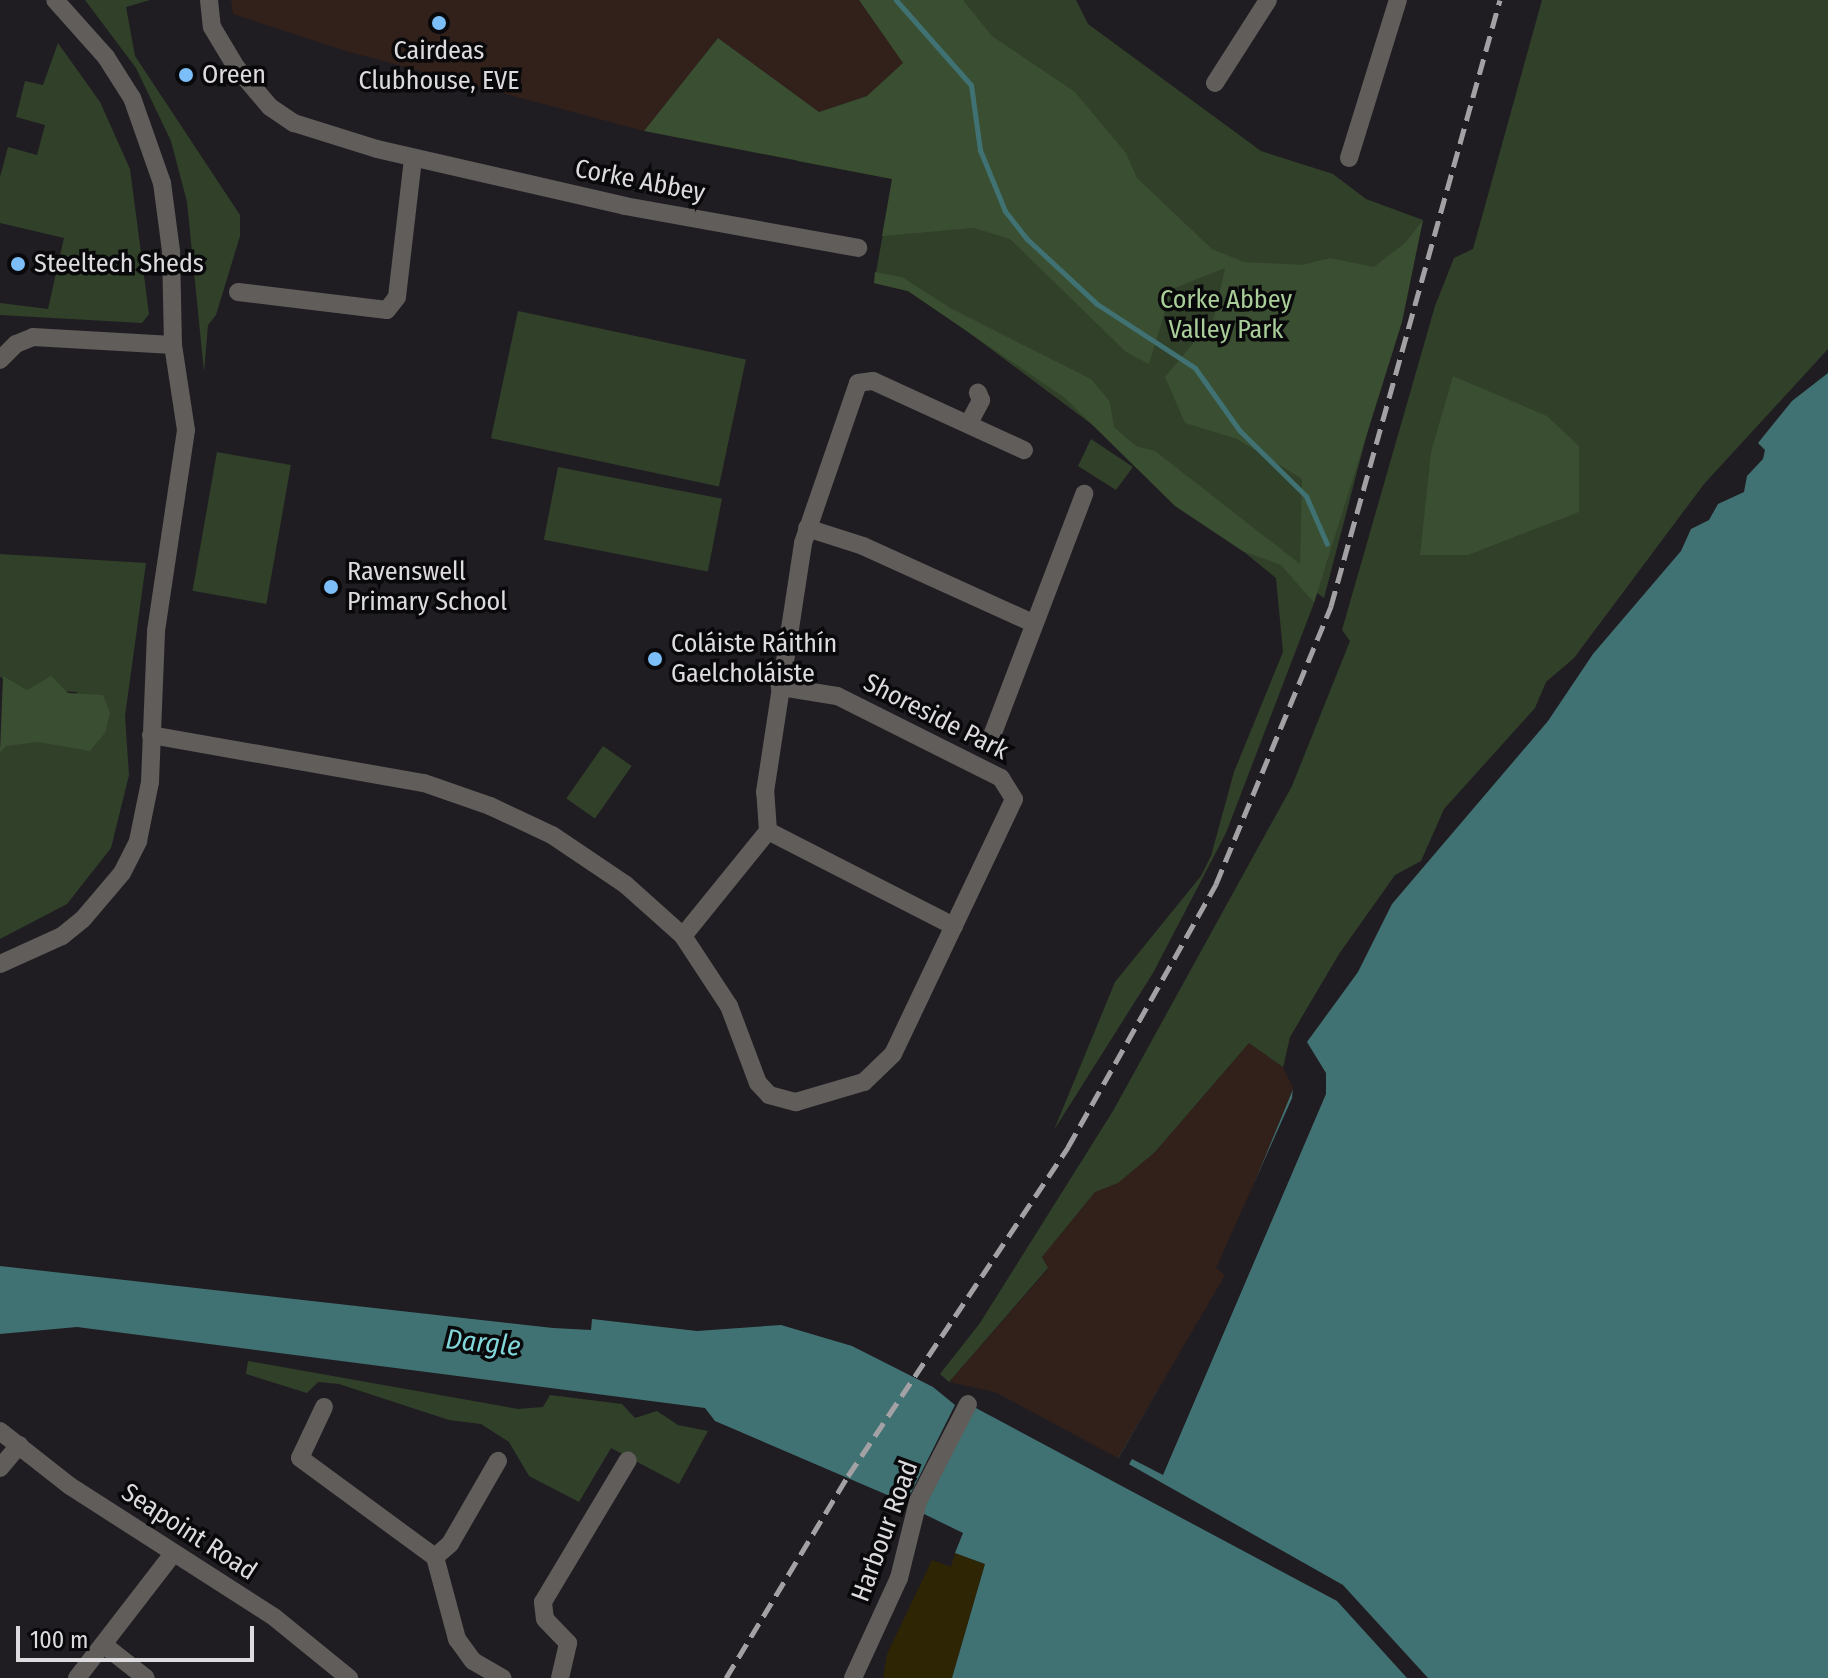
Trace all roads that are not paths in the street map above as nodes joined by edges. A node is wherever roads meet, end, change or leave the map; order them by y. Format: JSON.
{"nodes":[{"id":1,"x":55,"y":0,"type":"edge"},
{"id":2,"x":209,"y":0,"type":"edge"},
{"id":3,"x":1268,"y":0,"type":"edge"},
{"id":4,"x":1398,"y":0,"type":"edge"},
{"id":5,"x":1215,"y":83,"type":"dead end"},
{"id":6,"x":413,"y":158,"type":"junction"},
{"id":7,"x":1349,"y":158,"type":"dead end"},
{"id":8,"x":858,"y":248,"type":"dead end"},
{"id":9,"x":238,"y":292,"type":"dead end"},
{"id":10,"x":173,"y":345,"type":"junction"},
{"id":11,"x":0,"y":360,"type":"edge"},
{"id":12,"x":978,"y":393,"type":"dead end"},
{"id":13,"x":969,"y":423,"type":"junction"},
{"id":14,"x":1024,"y":450,"type":"dead end"},
{"id":15,"x":1084,"y":494,"type":"dead end"},
{"id":16,"x":807,"y":528,"type":"junction"},
{"id":17,"x":1033,"y":623,"type":"junction"},
{"id":18,"x":780,"y":687,"type":"junction"},
{"id":19,"x":151,"y":735,"type":"junction"},
{"id":20,"x":988,"y":746,"type":"dead end"},
{"id":21,"x":768,"y":831,"type":"junction"},
{"id":22,"x":954,"y":926,"type":"junction"},
{"id":23,"x":683,"y":936,"type":"junction"},
{"id":24,"x":0,"y":964,"type":"edge"},
{"id":25,"x":968,"y":1404,"type":"dead end"},
{"id":26,"x":324,"y":1407,"type":"dead end"},
{"id":27,"x":0,"y":1431,"type":"edge"},
{"id":28,"x":19,"y":1445,"type":"junction"},
{"id":29,"x":628,"y":1460,"type":"dead end"},
{"id":30,"x":498,"y":1461,"type":"dead end"},
{"id":31,"x":0,"y":1468,"type":"edge"},
{"id":32,"x":172,"y":1555,"type":"junction"},
{"id":33,"x":435,"y":1557,"type":"junction"},
{"id":34,"x":104,"y":1645,"type":"junction"},
{"id":35,"x":77,"y":1678,"type":"edge"},
{"id":36,"x":146,"y":1678,"type":"edge"},
{"id":37,"x":349,"y":1678,"type":"edge"},
{"id":38,"x":503,"y":1678,"type":"edge"},
{"id":39,"x":560,"y":1678,"type":"edge"},
{"id":40,"x":853,"y":1678,"type":"edge"}],
"edges":[{"from":1,"to":10,"type":"street"},
{"from":2,"to":6,"type":"street","name":"Corke Abbey"},
{"from":3,"to":5,"type":"street"},
{"from":4,"to":7,"type":"street"},
{"from":6,"to":8,"type":"street","name":"Corke Abbey"},
{"from":6,"to":9,"type":"street"},
{"from":10,"to":11,"type":"street"},
{"from":10,"to":19,"type":"street"},
{"from":12,"to":13,"type":"street"},
{"from":13,"to":14,"type":"street"},
{"from":13,"to":16,"type":"street"},
{"from":15,"to":17,"type":"street","name":"Shoreside Park"},
{"from":16,"to":17,"type":"street"},
{"from":16,"to":18,"type":"street"},
{"from":17,"to":20,"type":"street","name":"Shoreside Park"},
{"from":18,"to":21,"type":"street"},
{"from":18,"to":22,"type":"street","name":"Shoreside Park"},
{"from":19,"to":23,"type":"street"},
{"from":19,"to":24,"type":"street"},
{"from":21,"to":22,"type":"street"},
{"from":21,"to":23,"type":"street"},
{"from":22,"to":23,"type":"street","name":"Shoreside Park"},
{"from":25,"to":40,"type":"street","name":"Harbour Road"},
{"from":26,"to":33,"type":"street"},
{"from":27,"to":28,"type":"street","name":"Seapoint Road"},
{"from":28,"to":31,"type":"street"},
{"from":28,"to":32,"type":"street","name":"Seapoint Road"},
{"from":29,"to":39,"type":"street"},
{"from":30,"to":33,"type":"street"},
{"from":32,"to":34,"type":"street"},
{"from":32,"to":37,"type":"street","name":"Seapoint Road"},
{"from":33,"to":38,"type":"street"},
{"from":34,"to":35,"type":"street"},
{"from":34,"to":36,"type":"street"}]}
